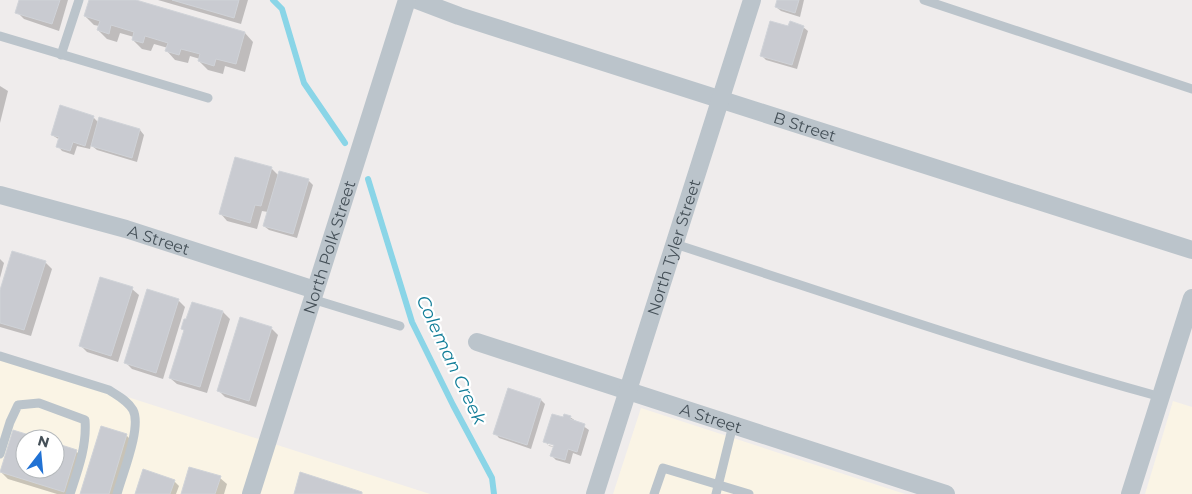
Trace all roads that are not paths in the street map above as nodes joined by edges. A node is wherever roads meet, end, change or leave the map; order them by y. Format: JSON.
{"nodes":[{"id":1,"x":79,"y":0,"type":"edge"},
{"id":2,"x":407,"y":0,"type":"edge"},
{"id":3,"x":417,"y":0,"type":"edge"},
{"id":4,"x":752,"y":0,"type":"edge"},
{"id":5,"x":924,"y":0,"type":"edge"},
{"id":6,"x":0,"y":36,"type":"edge"},
{"id":7,"x":61,"y":54,"type":"junction"},
{"id":8,"x":1192,"y":88,"type":"edge"},
{"id":9,"x":208,"y":98,"type":"dead end"},
{"id":10,"x":721,"y":99,"type":"junction"},
{"id":11,"x":0,"y":195,"type":"edge"},
{"id":12,"x":675,"y":244,"type":"junction"},
{"id":13,"x":1192,"y":250,"type":"edge"},
{"id":14,"x":314,"y":295,"type":"junction"},
{"id":15,"x":1192,"y":298,"type":"edge"},
{"id":16,"x":400,"y":326,"type":"dead end"},
{"id":17,"x":477,"y":342,"type":"dead end"},
{"id":18,"x":0,"y":356,"type":"edge"},
{"id":19,"x":628,"y":391,"type":"junction"},
{"id":20,"x":1160,"y":397,"type":"junction"},
{"id":21,"x":733,"y":425,"type":"junction"},
{"id":22,"x":0,"y":454,"type":"edge"},
{"id":23,"x":718,"y":490,"type":"edge"},
{"id":24,"x":925,"y":491,"type":"edge"},
{"id":25,"x":70,"y":494,"type":"edge"},
{"id":26,"x":117,"y":494,"type":"edge"},
{"id":27,"x":251,"y":494,"type":"edge"},
{"id":28,"x":595,"y":494,"type":"edge"},
{"id":29,"x":654,"y":494,"type":"edge"},
{"id":30,"x":749,"y":494,"type":"edge"},
{"id":31,"x":946,"y":494,"type":"edge"},
{"id":32,"x":1130,"y":494,"type":"edge"}],
"edges":[{"from":1,"to":7,"type":"lane"},
{"from":2,"to":14,"type":"street","name":"North Polk Street"},
{"from":3,"to":10,"type":"street","name":"B Street"},
{"from":4,"to":10,"type":"street","name":"North Tyler Street"},
{"from":5,"to":8,"type":"lane"},
{"from":6,"to":7,"type":"lane"},
{"from":7,"to":9,"type":"lane"},
{"from":10,"to":12,"type":"street","name":"North Tyler Street"},
{"from":10,"to":13,"type":"street","name":"B Street"},
{"from":11,"to":14,"type":"street","name":"A Street"},
{"from":12,"to":19,"type":"street","name":"North Tyler Street"},
{"from":12,"to":20,"type":"lane"},
{"from":14,"to":16,"type":"lane"},
{"from":14,"to":27,"type":"street","name":"North Polk Street"},
{"from":15,"to":20,"type":"street"},
{"from":17,"to":19,"type":"street","name":"A Street"},
{"from":18,"to":26,"type":"lane"},
{"from":19,"to":21,"type":"street","name":"A Street"},
{"from":19,"to":28,"type":"street","name":"North Tyler Street"},
{"from":20,"to":32,"type":"street"},
{"from":21,"to":23,"type":"lane"},
{"from":21,"to":24,"type":"street","name":"A Street"},
{"from":22,"to":25,"type":"lane"},
{"from":23,"to":29,"type":"lane"},
{"from":23,"to":30,"type":"lane"},
{"from":24,"to":31,"type":"street","name":"A Street"}]}
